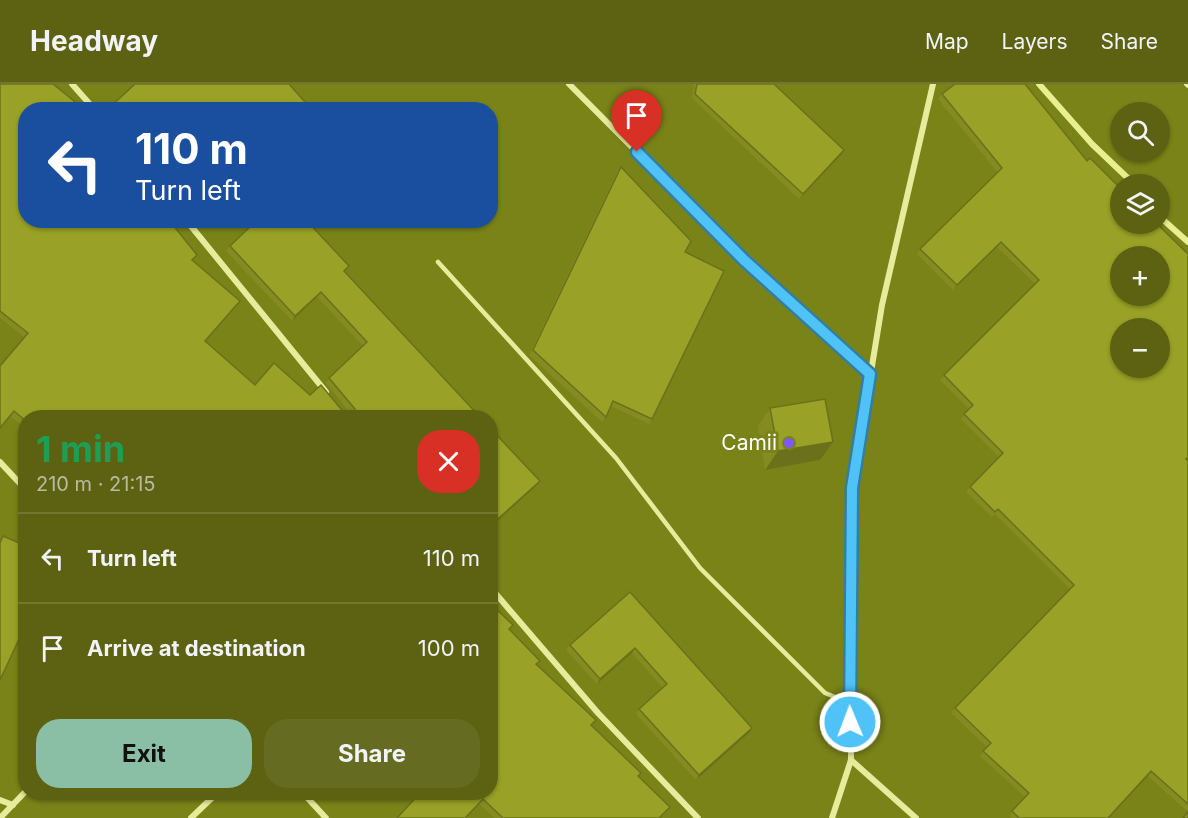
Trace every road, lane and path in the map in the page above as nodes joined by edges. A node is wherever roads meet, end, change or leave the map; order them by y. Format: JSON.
{"nodes":[{"id":1,"x":72,"y":84,"type":"edge"},
{"id":2,"x":569,"y":84,"type":"edge"},
{"id":3,"x":933,"y":84,"type":"edge"},
{"id":4,"x":88,"y":102,"type":"edge"},
{"id":5,"x":193,"y":228,"type":"edge"},
{"id":6,"x":438,"y":262,"type":"dead end"},
{"id":7,"x":870,"y":374,"type":"junction"},
{"id":8,"x":332,"y":399,"type":"edge"},
{"id":9,"x":0,"y":462,"type":"edge"},
{"id":10,"x":18,"y":481,"type":"edge"},
{"id":11,"x":498,"y":596,"type":"edge"},
{"id":12,"x":850,"y":703,"type":"junction"},
{"id":13,"x":851,"y":760,"type":"junction"},
{"id":14,"x":0,"y":800,"type":"edge"},
{"id":15,"x":18,"y":800,"type":"edge"},
{"id":16,"x":210,"y":800,"type":"edge"},
{"id":17,"x":309,"y":800,"type":"edge"},
{"id":18,"x":13,"y":805,"type":"junction"},
{"id":19,"x":0,"y":818,"type":"edge"},
{"id":20,"x":191,"y":818,"type":"edge"},
{"id":21,"x":326,"y":818,"type":"edge"},
{"id":22,"x":698,"y":818,"type":"edge"},
{"id":23,"x":832,"y":818,"type":"edge"},
{"id":24,"x":916,"y":818,"type":"edge"}],
"edges":[{"from":1,"to":4,"type":"street"},
{"from":2,"to":7,"type":"street"},
{"from":3,"to":7,"type":"street"},
{"from":5,"to":8,"type":"street"},
{"from":6,"to":12,"type":"lane"},
{"from":7,"to":12,"type":"street"},
{"from":9,"to":10,"type":"street"},
{"from":11,"to":22,"type":"street"},
{"from":12,"to":13,"type":"street"},
{"from":13,"to":23,"type":"street"},
{"from":13,"to":24,"type":"street"},
{"from":14,"to":18,"type":"street"},
{"from":15,"to":18,"type":"street"},
{"from":16,"to":20,"type":"street"},
{"from":17,"to":21,"type":"street"},
{"from":18,"to":19,"type":"street"}]}
